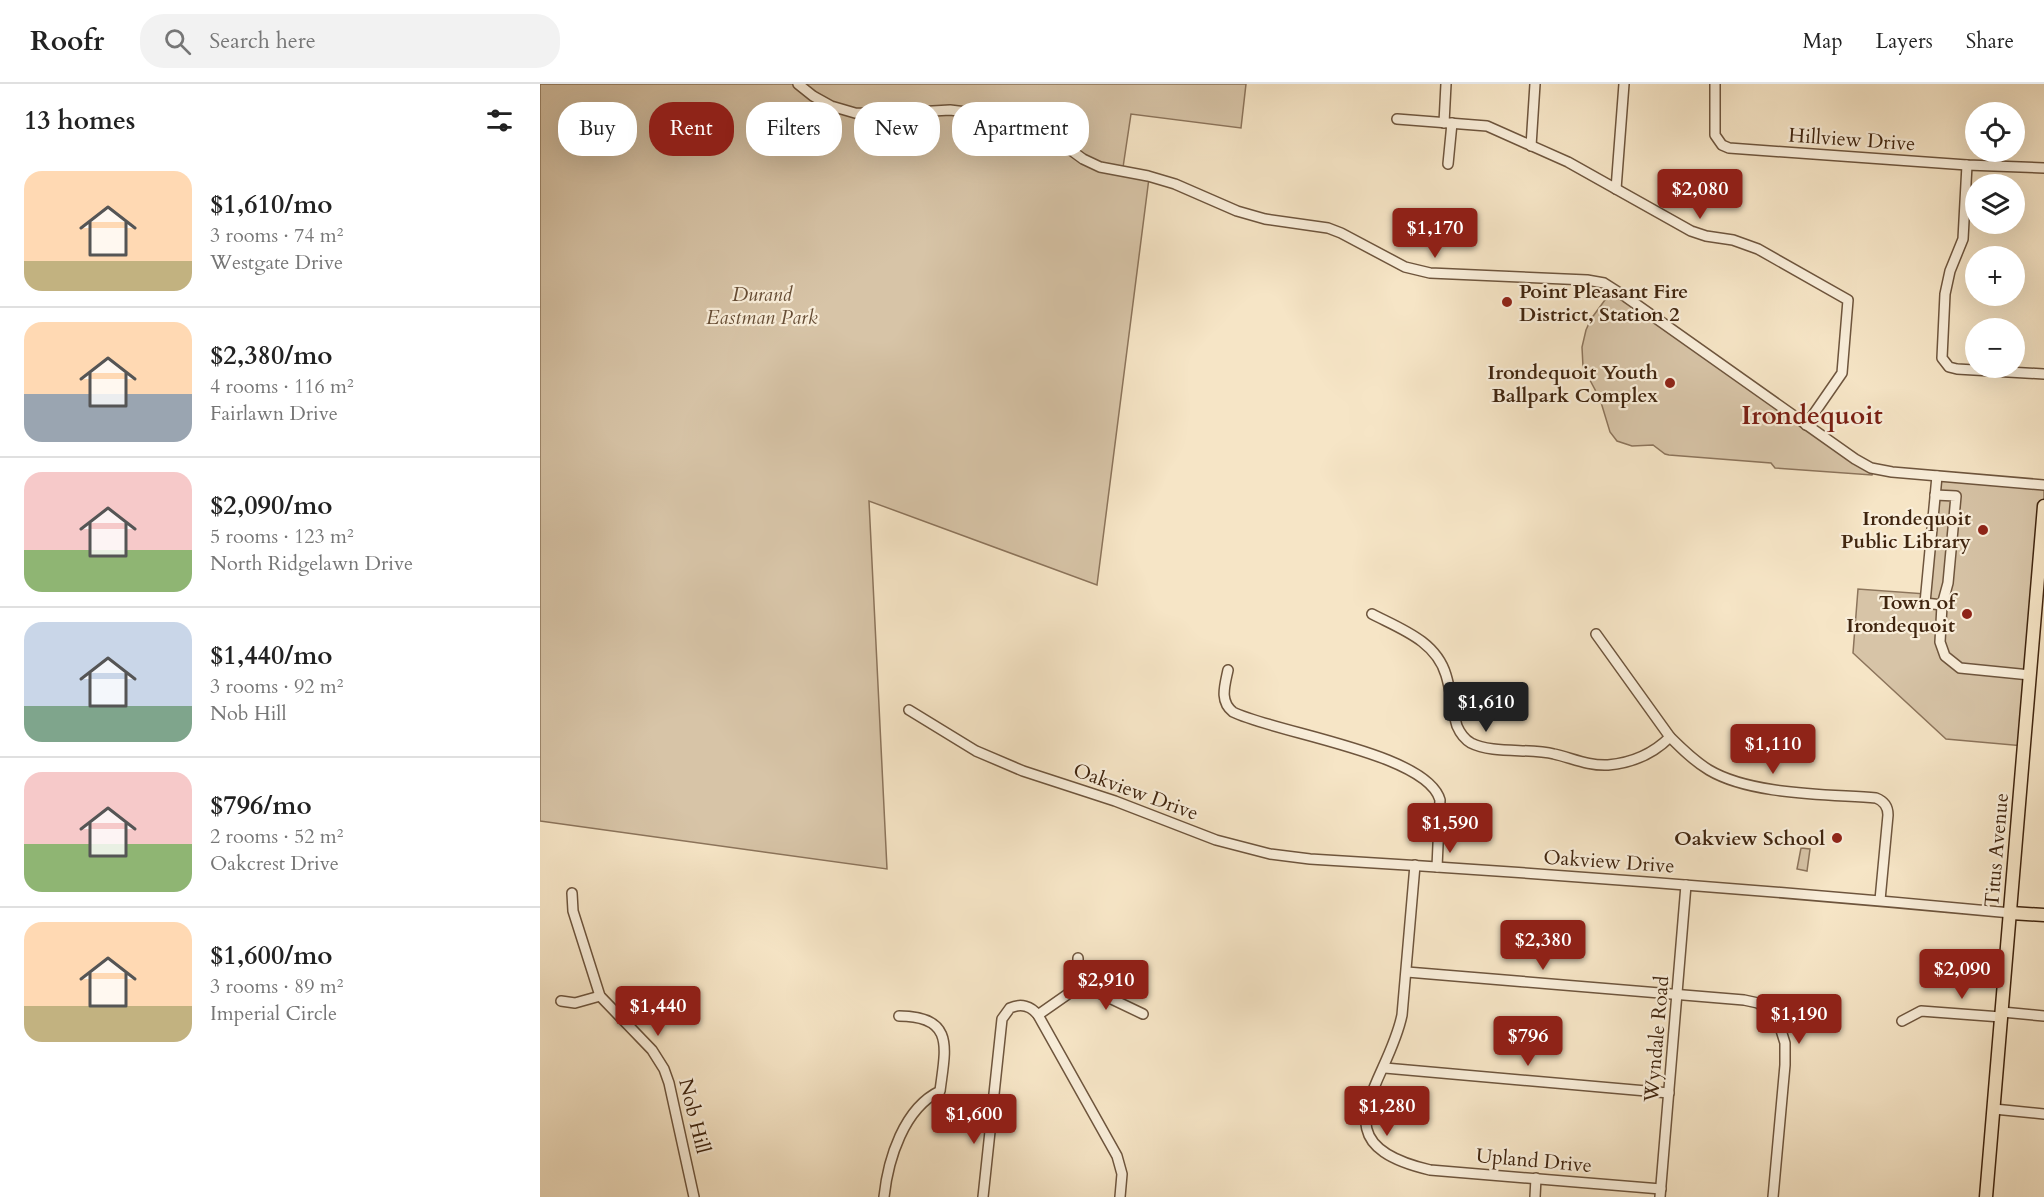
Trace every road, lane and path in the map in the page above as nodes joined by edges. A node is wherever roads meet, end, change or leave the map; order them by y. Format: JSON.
{"nodes":[{"id":1,"x":798,"y":84,"type":"edge"},
{"id":2,"x":1446,"y":84,"type":"edge"},
{"id":3,"x":1535,"y":84,"type":"edge"},
{"id":4,"x":1624,"y":84,"type":"edge"},
{"id":5,"x":1715,"y":84,"type":"edge"},
{"id":6,"x":1397,"y":119,"type":"dead end"},
{"id":7,"x":1448,"y":123,"type":"junction"},
{"id":8,"x":1531,"y":146,"type":"junction"},
{"id":9,"x":1448,"y":164,"type":"dead end"},
{"id":10,"x":1967,"y":165,"type":"junction"},
{"id":11,"x":2044,"y":168,"type":"edge"},
{"id":12,"x":1616,"y":189,"type":"junction"},
{"id":13,"x":2044,"y":374,"type":"edge"},
{"id":14,"x":1806,"y":425,"type":"junction"},
{"id":15,"x":1937,"y":476,"type":"junction"},
{"id":16,"x":2044,"y":485,"type":"edge"},
{"id":17,"x":1935,"y":495,"type":"junction"},
{"id":18,"x":2044,"y":506,"type":"edge"},
{"id":19,"x":1942,"y":605,"type":"junction"},
{"id":20,"x":1372,"y":614,"type":"dead end"},
{"id":21,"x":1596,"y":634,"type":"dead end"},
{"id":22,"x":1228,"y":670,"type":"dead end"},
{"id":23,"x":2030,"y":675,"type":"junction"},
{"id":24,"x":909,"y":710,"type":"dead end"},
{"id":25,"x":1670,"y":737,"type":"junction"},
{"id":26,"x":1415,"y":865,"type":"junction"},
{"id":27,"x":1437,"y":867,"type":"junction"},
{"id":28,"x":1686,"y":885,"type":"junction"},
{"id":29,"x":572,"y":893,"type":"dead end"},
{"id":30,"x":1880,"y":900,"type":"junction"},
{"id":31,"x":2011,"y":913,"type":"junction"},
{"id":32,"x":2044,"y":915,"type":"edge"},
{"id":33,"x":1078,"y":958,"type":"dead end"},
{"id":34,"x":1407,"y":972,"type":"junction"},
{"id":35,"x":1078,"y":987,"type":"junction"},
{"id":36,"x":600,"y":996,"type":"junction"},
{"id":37,"x":1677,"y":996,"type":"junction"},
{"id":38,"x":561,"y":1001,"type":"dead end"},
{"id":39,"x":1143,"y":1014,"type":"dead end"},
{"id":40,"x":1038,"y":1015,"type":"junction"},
{"id":41,"x":2002,"y":1015,"type":"junction"},
{"id":42,"x":899,"y":1016,"type":"dead end"},
{"id":43,"x":2044,"y":1016,"type":"edge"},
{"id":44,"x":1902,"y":1021,"type":"dead end"},
{"id":45,"x":1385,"y":1068,"type":"junction"},
{"id":46,"x":1669,"y":1093,"type":"junction"},
{"id":47,"x":1994,"y":1109,"type":"junction"},
{"id":48,"x":2044,"y":1114,"type":"edge"},
{"id":49,"x":1536,"y":1178,"type":"junction"},
{"id":50,"x":1661,"y":1193,"type":"edge"},
{"id":51,"x":694,"y":1197,"type":"edge"},
{"id":52,"x":884,"y":1197,"type":"edge"},
{"id":53,"x":983,"y":1197,"type":"edge"},
{"id":54,"x":1120,"y":1197,"type":"edge"},
{"id":55,"x":1535,"y":1197,"type":"edge"},
{"id":56,"x":1773,"y":1197,"type":"edge"},
{"id":57,"x":1986,"y":1197,"type":"edge"}],
"edges":[{"from":1,"to":14,"type":"street"},
{"from":2,"to":7,"type":"street"},
{"from":3,"to":8,"type":"street"},
{"from":4,"to":12,"type":"street"},
{"from":5,"to":10,"type":"street","name":"Hillview Drive"},
{"from":6,"to":7,"type":"street"},
{"from":7,"to":8,"type":"street"},
{"from":7,"to":9,"type":"street"},
{"from":8,"to":12,"type":"street"},
{"from":10,"to":11,"type":"street","name":"Hillview Drive"},
{"from":10,"to":13,"type":"street"},
{"from":12,"to":14,"type":"street"},
{"from":14,"to":15,"type":"street"},
{"from":15,"to":16,"type":"street"},
{"from":15,"to":17,"type":"street"},
{"from":17,"to":19,"type":"street"},
{"from":17,"to":19,"type":"street"},
{"from":18,"to":23,"type":"main road","name":"Titus Avenue"},
{"from":19,"to":23,"type":"street"},
{"from":20,"to":25,"type":"street"},
{"from":21,"to":25,"type":"street"},
{"from":22,"to":27,"type":"street"},
{"from":23,"to":31,"type":"main road","name":"Titus Avenue"},
{"from":24,"to":26,"type":"street","name":"Oakview Drive"},
{"from":25,"to":30,"type":"street"},
{"from":26,"to":27,"type":"street","name":"Oakview Drive"},
{"from":26,"to":34,"type":"street","name":"Upland Drive"},
{"from":27,"to":28,"type":"street","name":"Oakview Drive"},
{"from":28,"to":30,"type":"street","name":"Oakview Drive"},
{"from":28,"to":37,"type":"street","name":"Wyndale Road"},
{"from":29,"to":36,"type":"street","name":"Nob Hill"},
{"from":30,"to":31,"type":"street","name":"Oakview Drive"},
{"from":31,"to":32,"type":"main road"},
{"from":31,"to":41,"type":"main road","name":"Titus Avenue"},
{"from":33,"to":35,"type":"street"},
{"from":34,"to":37,"type":"street"},
{"from":34,"to":45,"type":"street","name":"Upland Drive"},
{"from":35,"to":39,"type":"street"},
{"from":35,"to":40,"type":"street"},
{"from":36,"to":38,"type":"street"},
{"from":36,"to":51,"type":"street","name":"Nob Hill"},
{"from":37,"to":46,"type":"street","name":"Wyndale Road"},
{"from":37,"to":56,"type":"street"},
{"from":40,"to":53,"type":"street"},
{"from":40,"to":54,"type":"street"},
{"from":41,"to":43,"type":"street"},
{"from":41,"to":44,"type":"street"},
{"from":41,"to":47,"type":"main road","name":"Titus Avenue"},
{"from":42,"to":52,"type":"street"},
{"from":45,"to":46,"type":"street"},
{"from":45,"to":49,"type":"street","name":"Upland Drive"},
{"from":46,"to":50,"type":"street","name":"Wyndale Road"},
{"from":47,"to":48,"type":"street"},
{"from":47,"to":57,"type":"main road","name":"Titus Avenue"},
{"from":49,"to":50,"type":"street","name":"Upland Drive"},
{"from":49,"to":55,"type":"street"}]}
